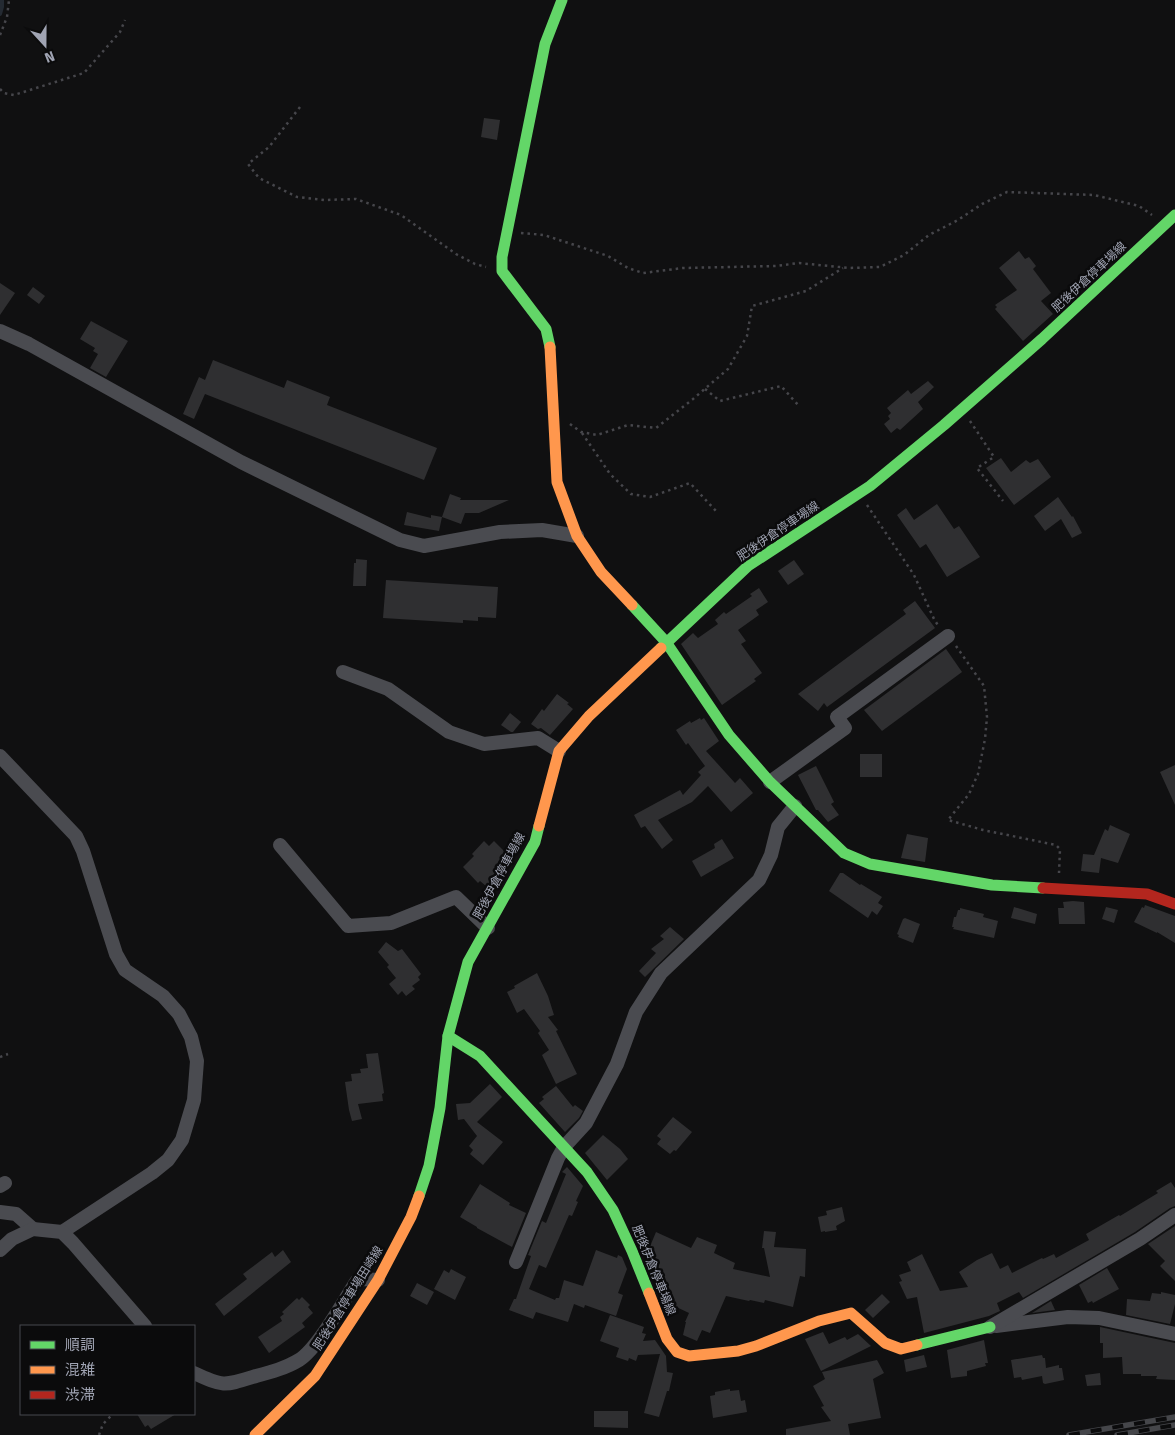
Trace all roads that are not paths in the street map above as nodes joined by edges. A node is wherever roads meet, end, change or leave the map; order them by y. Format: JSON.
{"nodes":[{"id":1,"x":562,"y":0,"type":"edge"},
{"id":2,"x":1175,"y":215,"type":"edge"},
{"id":3,"x":0,"y":331,"type":"edge"},
{"id":4,"x":577,"y":536,"type":"junction"},
{"id":5,"x":948,"y":636,"type":"road end"},
{"id":6,"x":666,"y":642,"type":"junction"},
{"id":7,"x":343,"y":672,"type":"dead end"},
{"id":8,"x":559,"y":751,"type":"junction"},
{"id":9,"x":0,"y":756,"type":"edge"},
{"id":10,"x":770,"y":782,"type":"junction"},
{"id":11,"x":795,"y":806,"type":"junction"},
{"id":12,"x":280,"y":846,"type":"dead end"},
{"id":13,"x":1175,"y":904,"type":"edge"},
{"id":14,"x":488,"y":928,"type":"junction"},
{"id":15,"x":448,"y":1036,"type":"junction"},
{"id":16,"x":564,"y":1148,"type":"junction"},
{"id":17,"x":0,"y":1212,"type":"edge"},
{"id":18,"x":1175,"y":1215,"type":"edge"},
{"id":19,"x":33,"y":1229,"type":"junction"},
{"id":20,"x":62,"y":1232,"type":"junction"},
{"id":21,"x":0,"y":1250,"type":"edge"},
{"id":22,"x":516,"y":1262,"type":"dead end"},
{"id":23,"x":378,"y":1280,"type":"junction"},
{"id":24,"x":144,"y":1325,"type":"edge"},
{"id":25,"x":990,"y":1326,"type":"junction"},
{"id":26,"x":1175,"y":1334,"type":"edge"},
{"id":27,"x":195,"y":1373,"type":"edge"},
{"id":28,"x":255,"y":1435,"type":"edge"}],
"edges":[{"from":1,"to":4,"type":"main road"},
{"from":2,"to":6,"type":"main road","name":"肥後伊倉停車場線"},
{"from":3,"to":4,"type":"street"},
{"from":4,"to":6,"type":"main road"},
{"from":5,"to":10,"type":"street"},
{"from":6,"to":8,"type":"main road","name":"肥後伊倉停車場線"},
{"from":6,"to":10,"type":"main road"},
{"from":7,"to":8,"type":"street"},
{"from":8,"to":14,"type":"main road","name":"肥後伊倉停車場線"},
{"from":9,"to":20,"type":"street"},
{"from":10,"to":11,"type":"main road"},
{"from":11,"to":13,"type":"main road"},
{"from":11,"to":16,"type":"street"},
{"from":12,"to":14,"type":"street"},
{"from":14,"to":15,"type":"main road","name":"肥後伊倉停車場線"},
{"from":15,"to":16,"type":"main road","name":"肥後伊倉停車場線"},
{"from":15,"to":23,"type":"main road","name":"肥後伊倉停車場田崎線"},
{"from":16,"to":22,"type":"street"},
{"from":16,"to":25,"type":"main road","name":"肥後伊倉停車場線"},
{"from":17,"to":19,"type":"street"},
{"from":18,"to":25,"type":"street"},
{"from":19,"to":20,"type":"street"},
{"from":19,"to":21,"type":"street"},
{"from":20,"to":24,"type":"street"},
{"from":23,"to":27,"type":"street"},
{"from":23,"to":28,"type":"main road","name":"肥後伊倉停車場田崎線"},
{"from":25,"to":26,"type":"street"}]}
